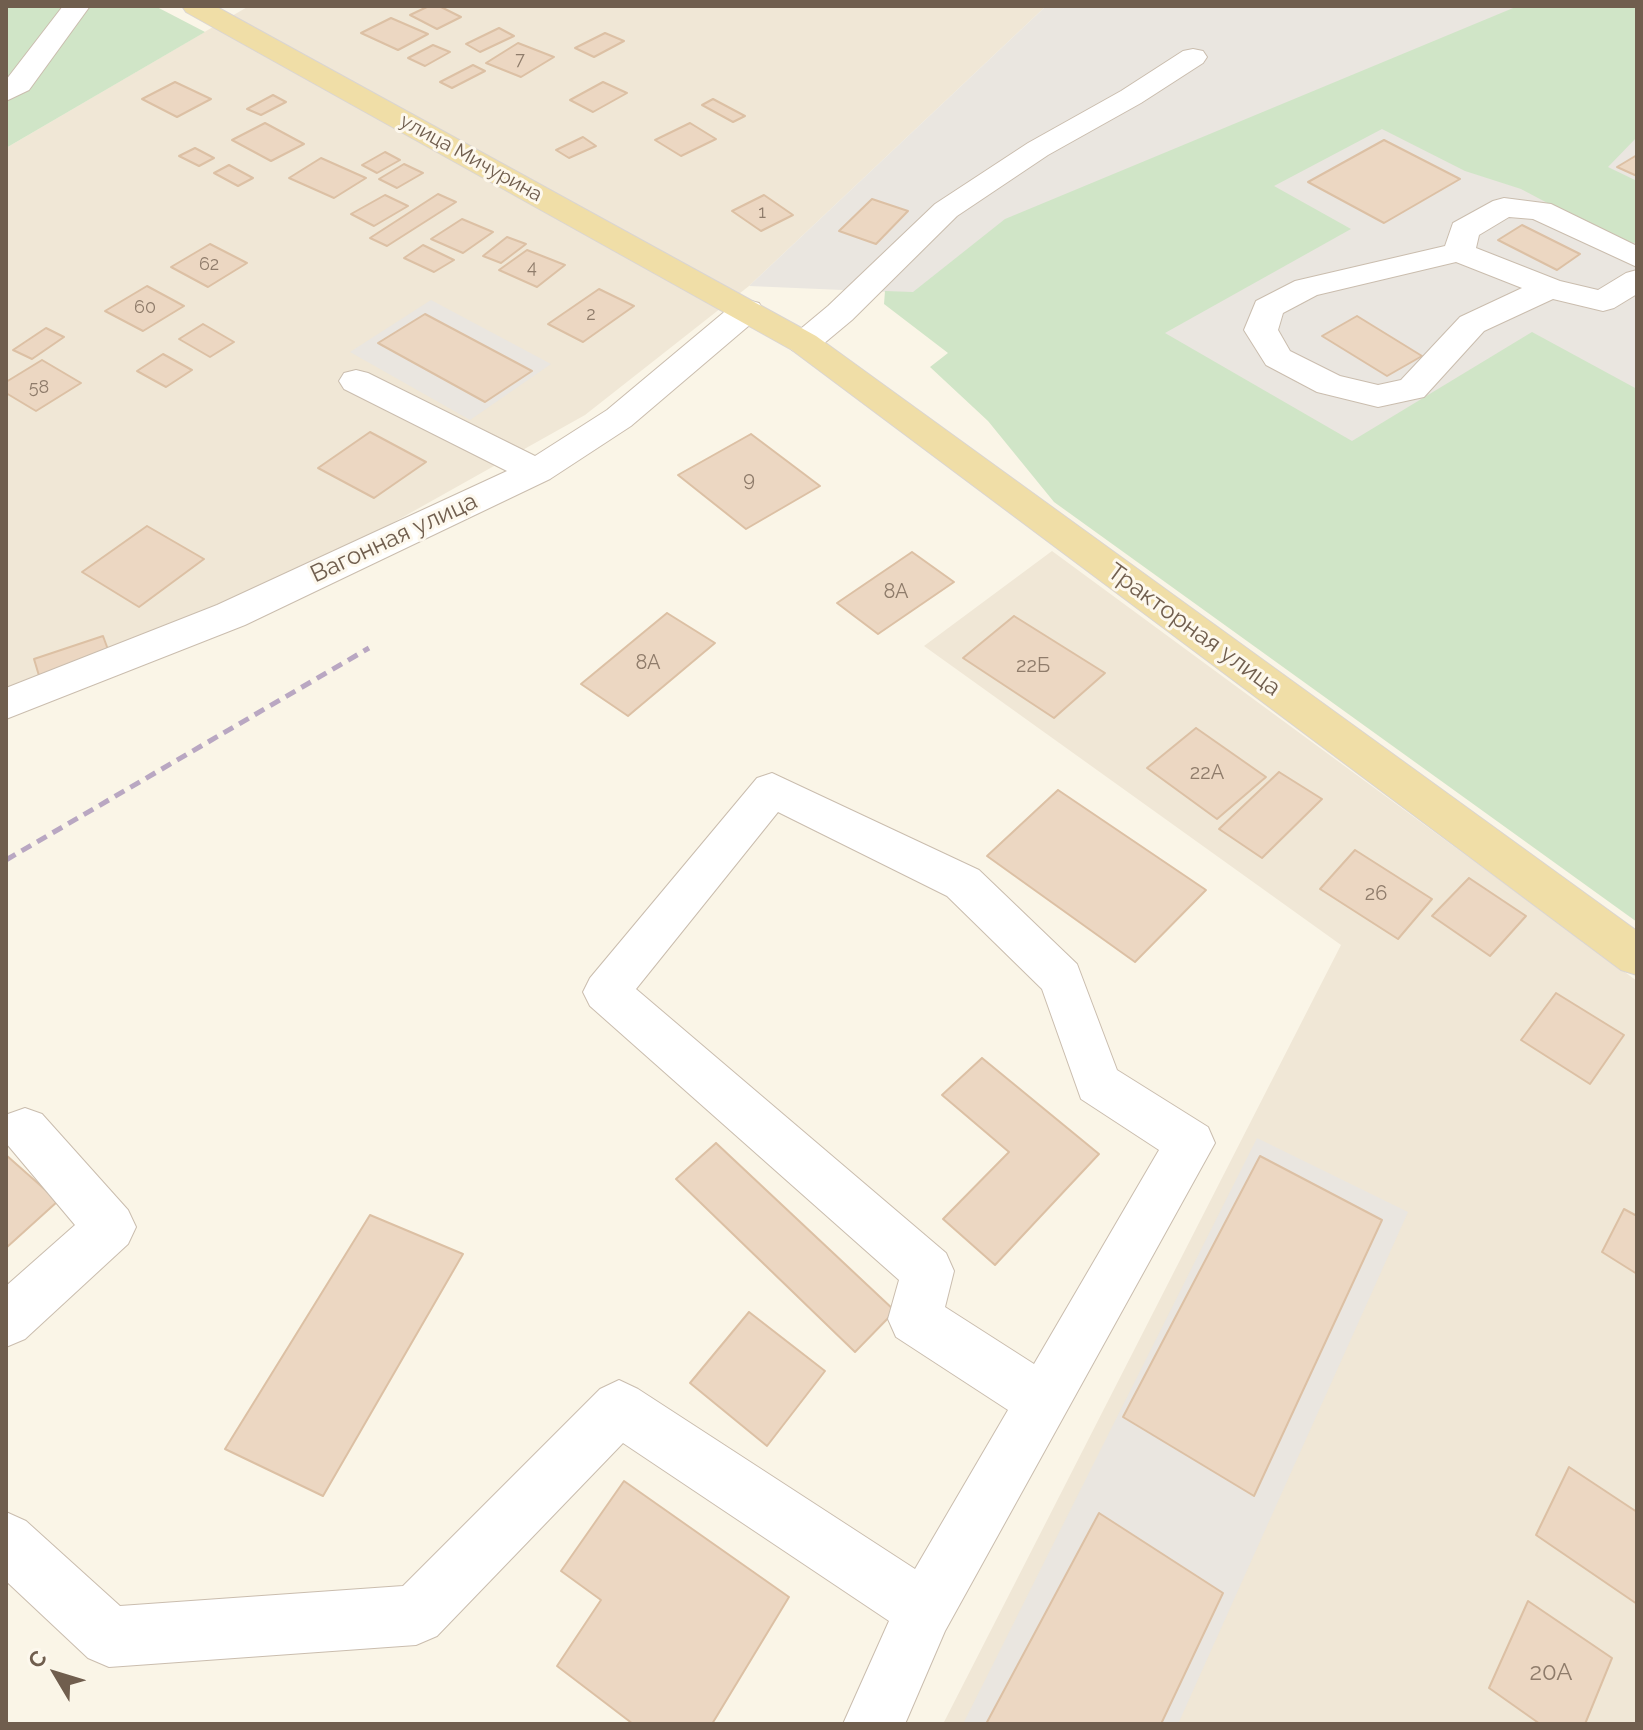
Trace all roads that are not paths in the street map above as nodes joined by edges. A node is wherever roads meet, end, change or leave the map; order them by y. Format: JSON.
{"nodes":[{"id":1,"x":77,"y":6,"type":"edge"},
{"id":2,"x":195,"y":6,"type":"edge"},
{"id":3,"x":1193,"y":57,"type":"dead end"},
{"id":4,"x":6,"y":93,"type":"edge"},
{"id":5,"x":1459,"y":252,"type":"junction"},
{"id":6,"x":1637,"y":258,"type":"edge"},
{"id":7,"x":1637,"y":280,"type":"edge"},
{"id":8,"x":1549,"y":288,"type":"junction"},
{"id":9,"x":1603,"y":301,"type":"junction"},
{"id":10,"x":747,"y":310,"type":"junction"},
{"id":11,"x":1637,"y":319,"type":"edge"},
{"id":12,"x":804,"y":343,"type":"junction"},
{"id":13,"x":356,"y":381,"type":"dead end"},
{"id":14,"x":537,"y":471,"type":"junction"},
{"id":15,"x":6,"y":704,"type":"edge"},
{"id":16,"x":1637,"y":956,"type":"edge"},
{"id":17,"x":25,"y":1130,"type":"dead end"},
{"id":18,"x":6,"y":1321,"type":"edge"},
{"id":19,"x":1042,"y":1400,"type":"junction"},
{"id":20,"x":6,"y":1541,"type":"edge"},
{"id":21,"x":924,"y":1610,"type":"junction"},
{"id":22,"x":874,"y":1724,"type":"edge"}],
"edges":[{"from":1,"to":4,"type":"street"},
{"from":2,"to":10,"type":"main road","name":"улица Мичурина"},
{"from":3,"to":12,"type":"street"},
{"from":5,"to":6,"type":"street"},
{"from":5,"to":8,"type":"street"},
{"from":5,"to":8,"type":"street"},
{"from":7,"to":9,"type":"street"},
{"from":8,"to":9,"type":"street"},
{"from":9,"to":11,"type":"street"},
{"from":10,"to":12,"type":"main road","name":"Тракторная улица"},
{"from":10,"to":14,"type":"street","name":"Вагонная улица"},
{"from":12,"to":16,"type":"main road","name":"Тракторная улица"},
{"from":13,"to":14,"type":"street"},
{"from":14,"to":15,"type":"street","name":"Вагонная улица"},
{"from":17,"to":18,"type":"street"},
{"from":19,"to":19,"type":"street"},
{"from":19,"to":21,"type":"street"},
{"from":20,"to":21,"type":"street"},
{"from":21,"to":22,"type":"street"}]}
